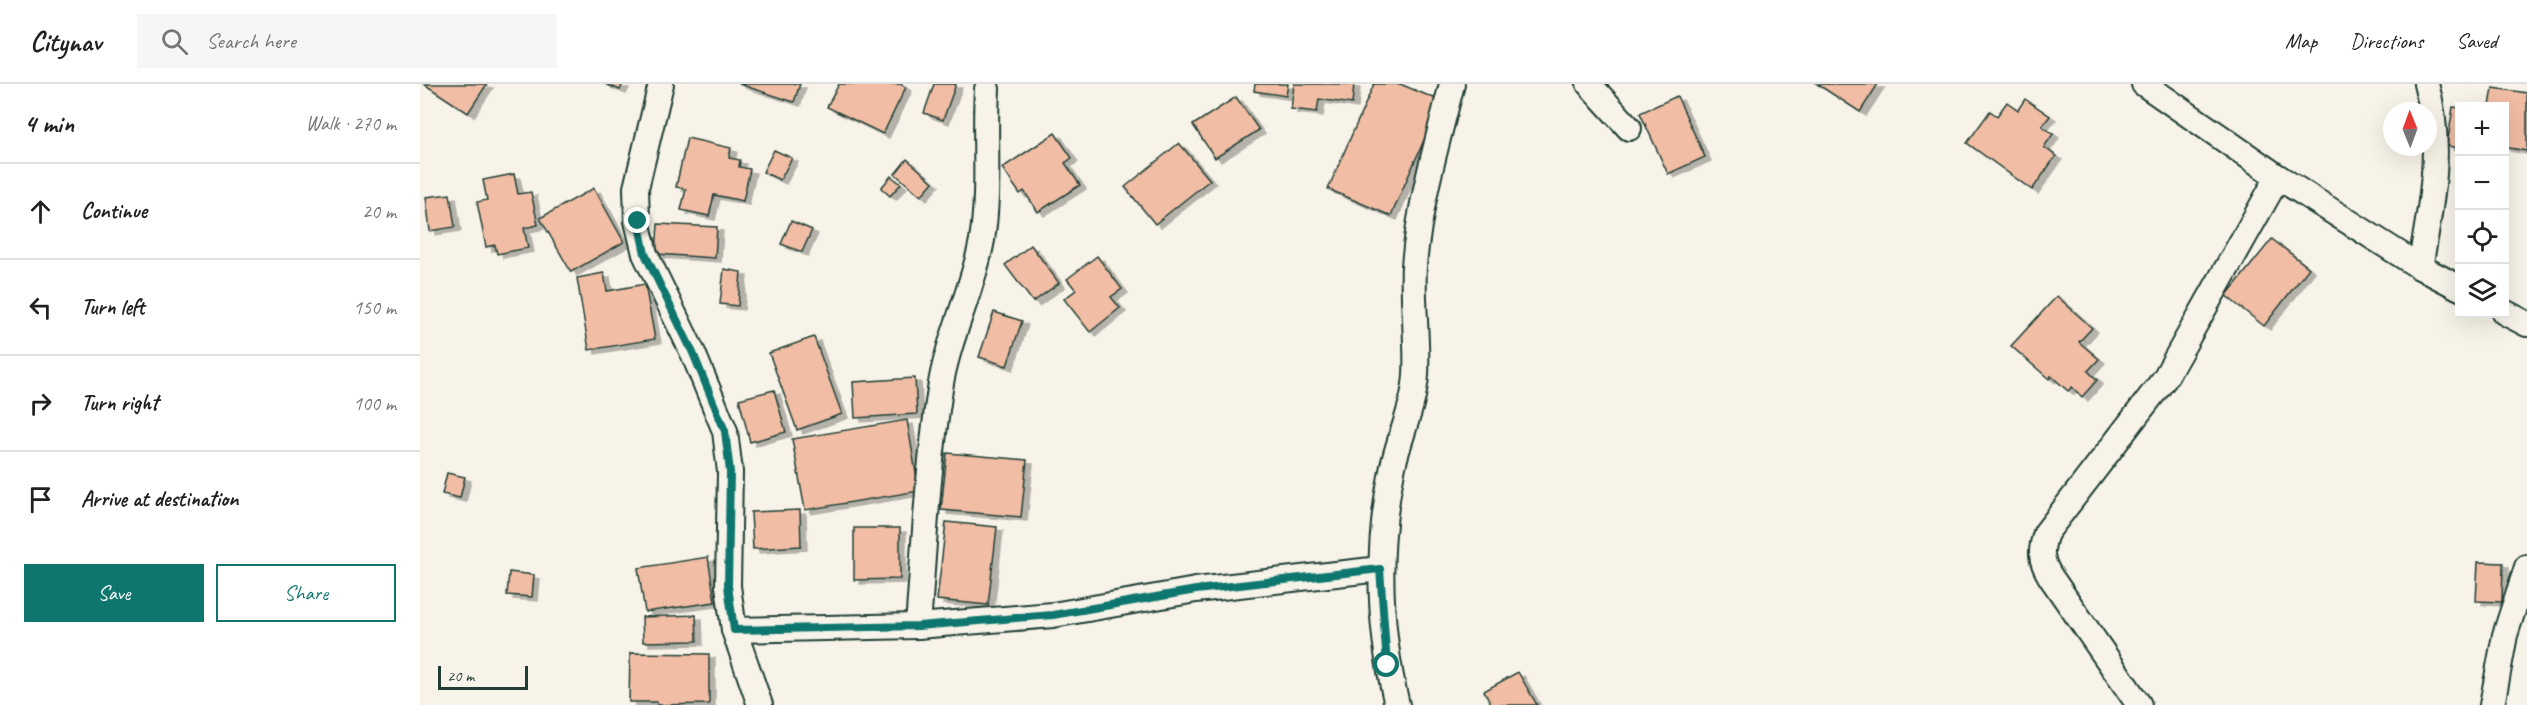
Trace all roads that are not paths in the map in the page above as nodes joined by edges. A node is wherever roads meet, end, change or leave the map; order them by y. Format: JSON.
{"nodes":[{"id":1,"x":661,"y":84,"type":"edge"},
{"id":2,"x":1452,"y":84,"type":"edge"},
{"id":3,"x":1589,"y":84,"type":"edge"},
{"id":4,"x":2144,"y":84,"type":"edge"},
{"id":5,"x":2434,"y":88,"type":"edge"},
{"id":6,"x":987,"y":89,"type":"dead end"},
{"id":7,"x":1629,"y":128,"type":"dead end"},
{"id":8,"x":2278,"y":177,"type":"junction"},
{"id":9,"x":2420,"y":267,"type":"junction"},
{"id":10,"x":2455,"y":285,"type":"edge"},
{"id":11,"x":2509,"y":314,"type":"edge"},
{"id":12,"x":2527,"y":324,"type":"edge"},
{"id":13,"x":2527,"y":567,"type":"edge"},
{"id":14,"x":1380,"y":569,"type":"junction"},
{"id":15,"x":918,"y":626,"type":"junction"},
{"id":16,"x":734,"y":630,"type":"junction"},
{"id":17,"x":760,"y":705,"type":"edge"},
{"id":18,"x":1397,"y":705,"type":"edge"},
{"id":19,"x":2139,"y":705,"type":"edge"},
{"id":20,"x":2492,"y":705,"type":"edge"}],
"edges":[{"from":1,"to":16,"type":"street"},
{"from":2,"to":14,"type":"street"},
{"from":3,"to":7,"type":"street"},
{"from":4,"to":8,"type":"street"},
{"from":5,"to":9,"type":"street"},
{"from":6,"to":15,"type":"street"},
{"from":8,"to":9,"type":"street"},
{"from":8,"to":19,"type":"street"},
{"from":9,"to":10,"type":"street"},
{"from":11,"to":12,"type":"street"},
{"from":13,"to":20,"type":"street"},
{"from":14,"to":15,"type":"street"},
{"from":14,"to":18,"type":"street"},
{"from":15,"to":16,"type":"street"},
{"from":16,"to":17,"type":"street"}]}
